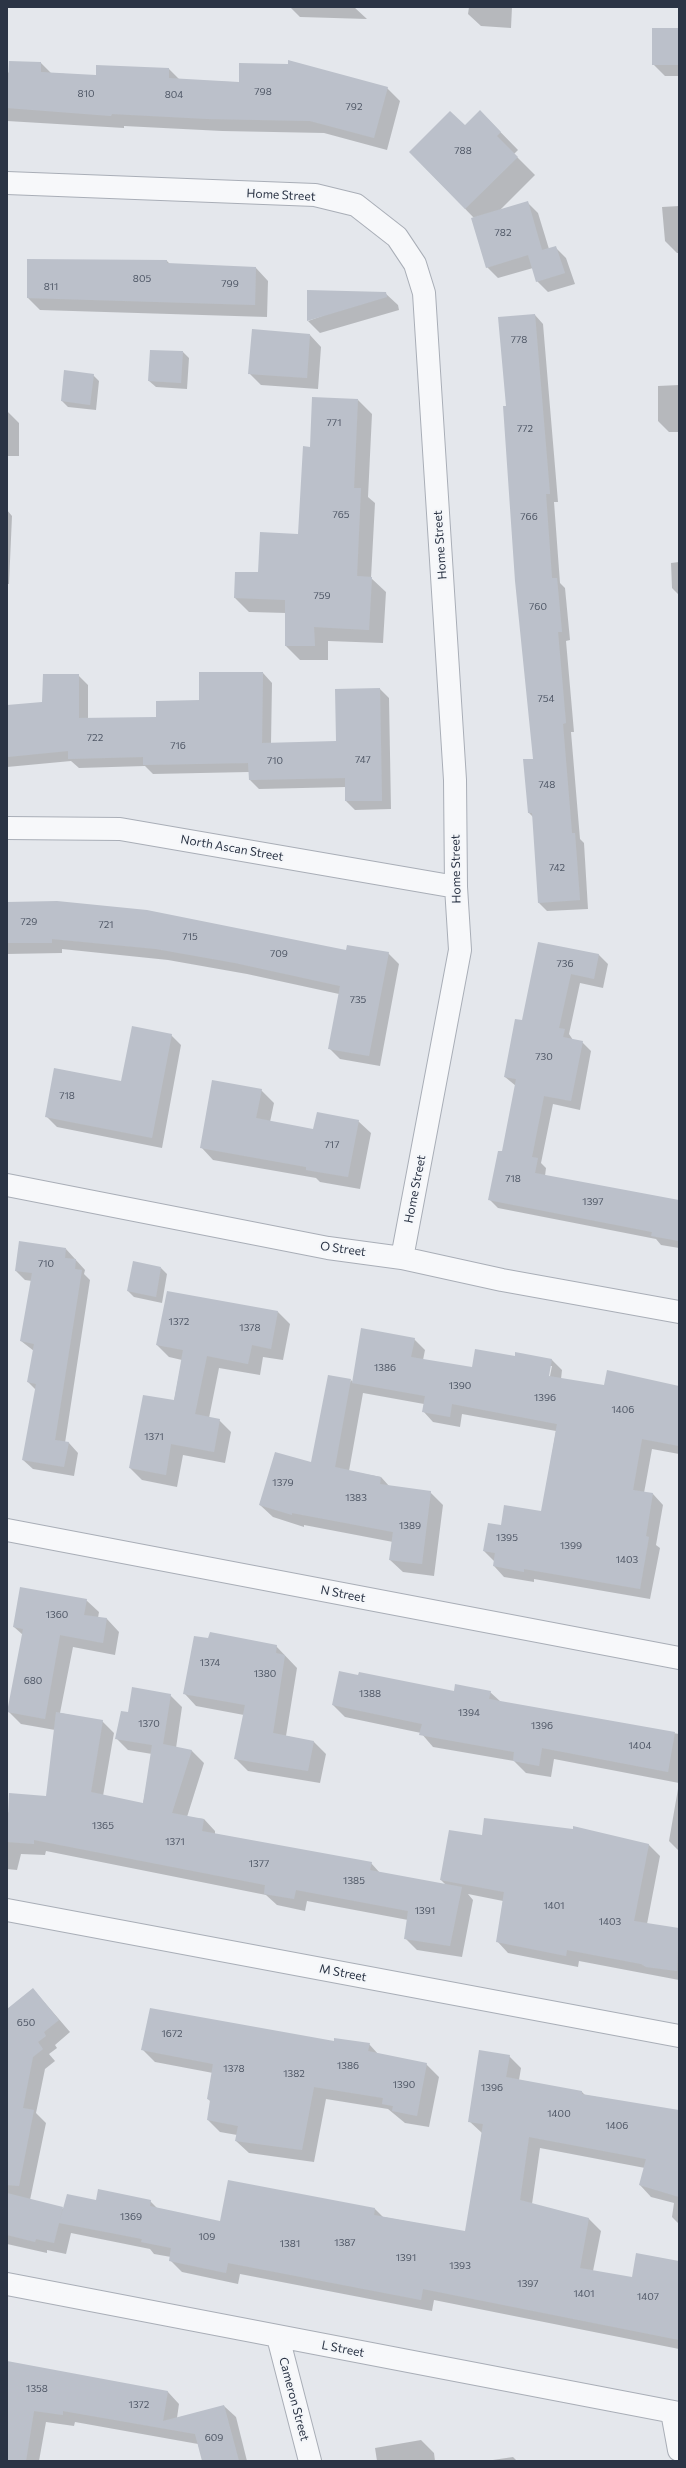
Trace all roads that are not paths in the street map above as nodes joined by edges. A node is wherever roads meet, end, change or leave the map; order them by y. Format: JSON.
{"nodes":[{"id":1,"x":7,"y":183,"type":"edge"},
{"id":2,"x":7,"y":828,"type":"edge"},
{"id":3,"x":456,"y":887,"type":"junction"},
{"id":4,"x":7,"y":1185,"type":"edge"},
{"id":5,"x":402,"y":1258,"type":"junction"},
{"id":6,"x":679,"y":1312,"type":"edge"},
{"id":7,"x":7,"y":1530,"type":"edge"},
{"id":8,"x":679,"y":1658,"type":"edge"},
{"id":9,"x":7,"y":1910,"type":"edge"},
{"id":10,"x":679,"y":2036,"type":"edge"},
{"id":11,"x":7,"y":2284,"type":"edge"},
{"id":12,"x":278,"y":2337,"type":"junction"},
{"id":13,"x":675,"y":2412,"type":"edge"},
{"id":14,"x":679,"y":2450,"type":"edge"},
{"id":15,"x":310,"y":2461,"type":"edge"}],
"edges":[{"from":1,"to":3,"type":"street","name":"Home Street"},
{"from":2,"to":3,"type":"street","name":"North Ascan Street"},
{"from":3,"to":5,"type":"street","name":"Home Street"},
{"from":4,"to":5,"type":"street","name":"O Street"},
{"from":5,"to":6,"type":"street","name":"O Street"},
{"from":7,"to":8,"type":"street","name":"N Street"},
{"from":9,"to":10,"type":"street","name":"M Street"},
{"from":11,"to":12,"type":"street","name":"L Street"},
{"from":12,"to":13,"type":"street","name":"L Street"},
{"from":12,"to":15,"type":"street","name":"Cameron Street"},
{"from":13,"to":14,"type":"street"}]}
